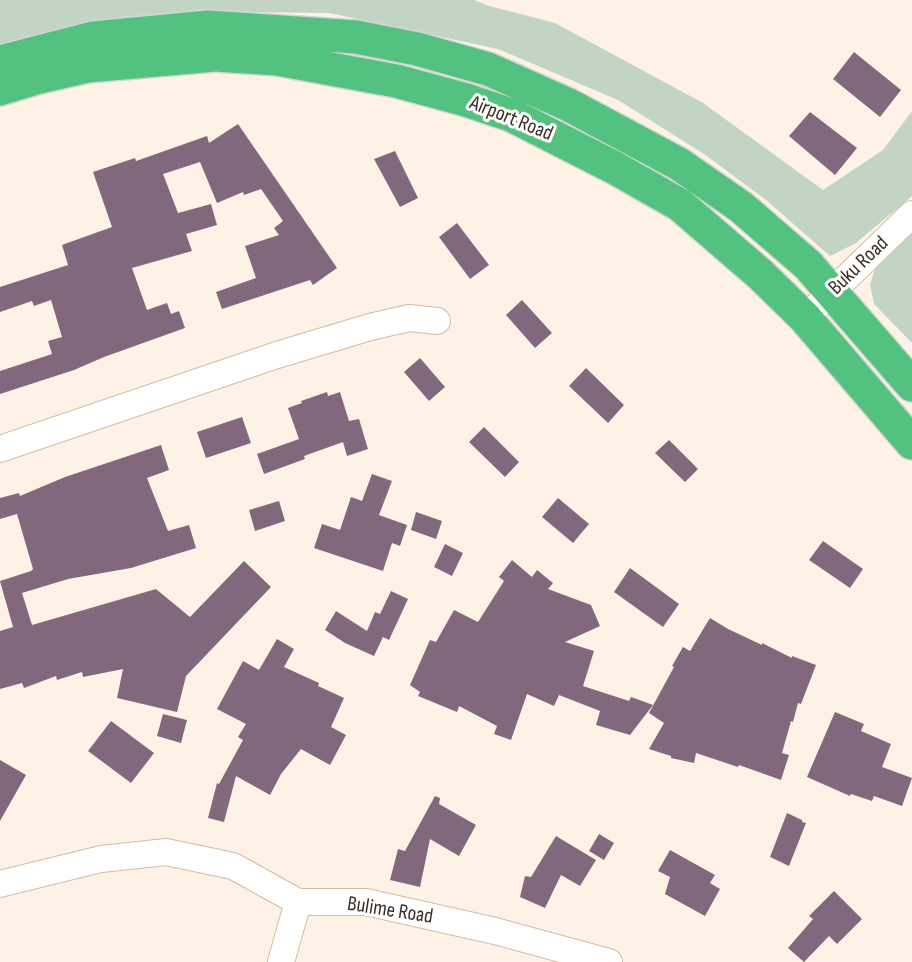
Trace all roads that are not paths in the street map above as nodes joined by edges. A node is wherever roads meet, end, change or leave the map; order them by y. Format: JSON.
{"nodes":[{"id":1,"x":0,"y":62,"type":"edge"},
{"id":2,"x":0,"y":89,"type":"edge"},
{"id":3,"x":912,"y":214,"type":"edge"},
{"id":4,"x":833,"y":292,"type":"junction"},
{"id":5,"x":805,"y":318,"type":"junction"},
{"id":6,"x":437,"y":321,"type":"dead end"},
{"id":7,"x":912,"y":385,"type":"edge"},
{"id":8,"x":912,"y":443,"type":"edge"},
{"id":9,"x":0,"y":449,"type":"edge"},
{"id":10,"x":0,"y":884,"type":"edge"},
{"id":11,"x":298,"y":902,"type":"junction"},
{"id":12,"x":281,"y":962,"type":"edge"},
{"id":13,"x":609,"y":962,"type":"edge"}],
"edges":[{"from":1,"to":4,"type":"highway","name":"Airport Road"},
{"from":2,"to":5,"type":"highway","name":"Airport Road"},
{"from":3,"to":4,"type":"street","name":"Buku Road"},
{"from":4,"to":5,"type":"street","name":"Buku Road"},
{"from":4,"to":7,"type":"highway","name":"Airport Road"},
{"from":5,"to":8,"type":"highway","name":"Airport Road"},
{"from":6,"to":9,"type":"street"},
{"from":10,"to":11,"type":"street","name":"Bulime Road"},
{"from":11,"to":12,"type":"street"},
{"from":11,"to":13,"type":"street","name":"Bulime Road"}]}
